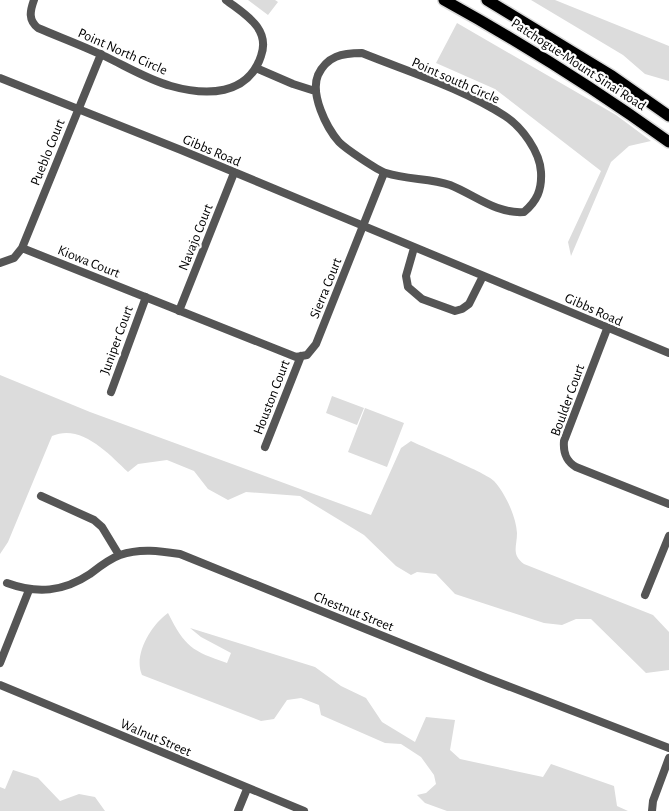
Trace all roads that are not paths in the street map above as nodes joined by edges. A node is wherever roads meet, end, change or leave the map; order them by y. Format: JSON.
{"nodes":[{"id":1,"x":34,"y":0,"type":"edge"},
{"id":2,"x":226,"y":0,"type":"edge"},
{"id":3,"x":444,"y":0,"type":"edge"},
{"id":4,"x":487,"y":0,"type":"edge"},
{"id":5,"x":101,"y":54,"type":"junction"},
{"id":6,"x":256,"y":68,"type":"junction"},
{"id":7,"x":0,"y":78,"type":"edge"},
{"id":8,"x":315,"y":91,"type":"junction"},
{"id":9,"x":78,"y":109,"type":"junction"},
{"id":10,"x":669,"y":116,"type":"edge"},
{"id":11,"x":669,"y":142,"type":"edge"},
{"id":12,"x":234,"y":173,"type":"junction"},
{"id":13,"x":384,"y":173,"type":"junction"},
{"id":14,"x":363,"y":228,"type":"junction"},
{"id":15,"x":22,"y":248,"type":"junction"},
{"id":16,"x":414,"y":248,"type":"junction"},
{"id":17,"x":0,"y":263,"type":"edge"},
{"id":18,"x":482,"y":276,"type":"junction"},
{"id":19,"x":146,"y":297,"type":"junction"},
{"id":20,"x":179,"y":311,"type":"junction"},
{"id":21,"x":607,"y":329,"type":"junction"},
{"id":22,"x":669,"y":353,"type":"edge"},
{"id":23,"x":304,"y":356,"type":"junction"},
{"id":24,"x":111,"y":392,"type":"dead end"},
{"id":25,"x":265,"y":446,"type":"dead end"},
{"id":26,"x":41,"y":496,"type":"dead end"},
{"id":27,"x":669,"y":504,"type":"edge"},
{"id":28,"x":669,"y":536,"type":"edge"},
{"id":29,"x":119,"y":555,"type":"junction"},
{"id":30,"x":7,"y":583,"type":"dead end"},
{"id":31,"x":29,"y":590,"type":"junction"},
{"id":32,"x":646,"y":595,"type":"dead end"},
{"id":33,"x":0,"y":663,"type":"edge"},
{"id":34,"x":0,"y":686,"type":"edge"},
{"id":35,"x":669,"y":748,"type":"edge"},
{"id":36,"x":669,"y":758,"type":"edge"},
{"id":37,"x":247,"y":789,"type":"junction"},
{"id":38,"x":238,"y":811,"type":"edge"},
{"id":39,"x":304,"y":811,"type":"edge"},
{"id":40,"x":652,"y":811,"type":"edge"}],
"edges":[{"from":1,"to":5,"type":"street","name":"Point North Circle"},
{"from":2,"to":6,"type":"street"},
{"from":3,"to":11,"type":"highway","name":"Patchogue-Mount Sinai Road"},
{"from":4,"to":10,"type":"highway","name":"Patchogue-Mount Sinai Road"},
{"from":5,"to":6,"type":"street","name":"Point North Circle"},
{"from":5,"to":9,"type":"street","name":"Pueblo Court"},
{"from":6,"to":8,"type":"street"},
{"from":7,"to":9,"type":"street","name":"Gibbs Road"},
{"from":8,"to":13,"type":"street","name":"Point south Circle"},
{"from":8,"to":13,"type":"street","name":"Point south Circle"},
{"from":9,"to":12,"type":"street","name":"Gibbs Road"},
{"from":9,"to":15,"type":"street","name":"Pueblo Court"},
{"from":12,"to":14,"type":"street","name":"Gibbs Road"},
{"from":12,"to":20,"type":"street","name":"Navajo Court"},
{"from":13,"to":14,"type":"street","name":"Sierra Court"},
{"from":14,"to":16,"type":"street","name":"Gibbs Road"},
{"from":14,"to":23,"type":"street","name":"Sierra Court"},
{"from":15,"to":17,"type":"street","name":"Pueblo Court"},
{"from":15,"to":19,"type":"street","name":"Kiowa Court"},
{"from":16,"to":18,"type":"street","name":"Gibbs Road"},
{"from":16,"to":18,"type":"street"},
{"from":18,"to":21,"type":"street","name":"Gibbs Road"},
{"from":19,"to":20,"type":"street"},
{"from":19,"to":24,"type":"street","name":"Juniper Court"},
{"from":20,"to":23,"type":"street"},
{"from":21,"to":22,"type":"street","name":"Gibbs Road"},
{"from":21,"to":27,"type":"street","name":"Boulder Court"},
{"from":23,"to":25,"type":"street","name":"Houston Court"},
{"from":26,"to":29,"type":"street"},
{"from":28,"to":32,"type":"street"},
{"from":29,"to":31,"type":"street","name":"Chestnut Street"},
{"from":29,"to":35,"type":"street","name":"Chestnut Street"},
{"from":30,"to":31,"type":"street","name":"Chestnut Street"},
{"from":31,"to":33,"type":"street"},
{"from":34,"to":37,"type":"street","name":"Walnut Street"},
{"from":36,"to":40,"type":"street"},
{"from":37,"to":38,"type":"street"},
{"from":37,"to":39,"type":"street","name":"Walnut Street"}]}
